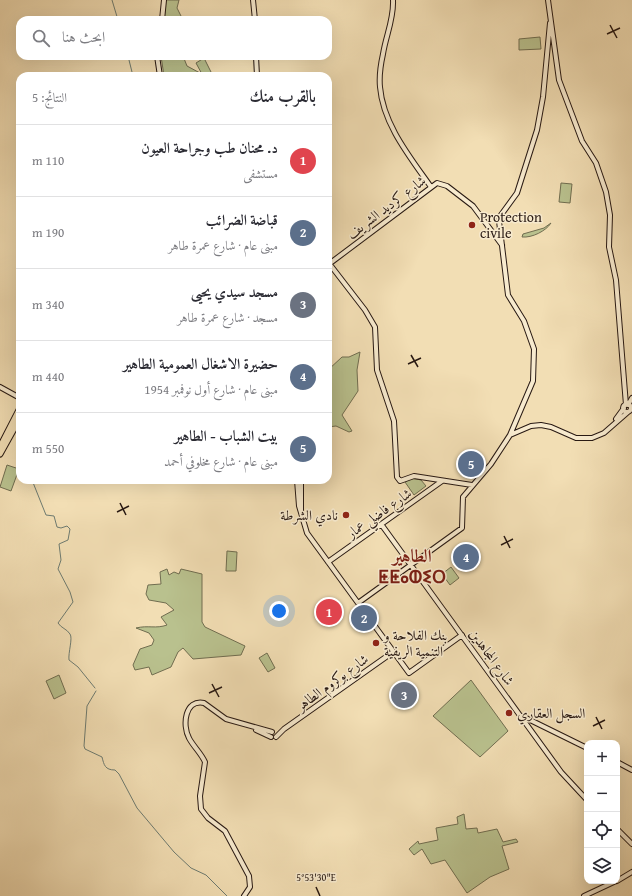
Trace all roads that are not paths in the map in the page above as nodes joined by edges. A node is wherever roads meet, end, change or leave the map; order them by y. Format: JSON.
{"nodes":[{"id":1,"x":164,"y":0,"type":"edge"},
{"id":2,"x":253,"y":0,"type":"edge"},
{"id":3,"x":393,"y":0,"type":"edge"},
{"id":4,"x":548,"y":0,"type":"edge"},
{"id":5,"x":162,"y":16,"type":"edge"},
{"id":6,"x":254,"y":16,"type":"edge"},
{"id":7,"x":550,"y":23,"type":"junction"},
{"id":8,"x":158,"y":60,"type":"edge"},
{"id":9,"x":256,"y":60,"type":"edge"},
{"id":10,"x":159,"y":72,"type":"edge"},
{"id":11,"x":257,"y":72,"type":"edge"},
{"id":12,"x":431,"y":187,"type":"junction"},
{"id":13,"x":502,"y":245,"type":"junction"},
{"id":14,"x":332,"y":261,"type":"edge"},
{"id":15,"x":332,"y":267,"type":"edge"},
{"id":16,"x":0,"y":387,"type":"edge"},
{"id":17,"x":16,"y":396,"type":"edge"},
{"id":18,"x":629,"y":404,"type":"edge"},
{"id":19,"x":16,"y":416,"type":"edge"},
{"id":20,"x":615,"y":422,"type":"junction"},
{"id":21,"x":16,"y":425,"type":"edge"},
{"id":22,"x":510,"y":435,"type":"junction"},
{"id":23,"x":0,"y":447,"type":"edge"},
{"id":24,"x":0,"y":454,"type":"edge"},
{"id":25,"x":442,"y":480,"type":"junction"},
{"id":26,"x":297,"y":484,"type":"edge"},
{"id":27,"x":301,"y":484,"type":"edge"},
{"id":28,"x":472,"y":485,"type":"junction"},
{"id":29,"x":301,"y":512,"type":"junction"},
{"id":30,"x":382,"y":524,"type":"junction"},
{"id":31,"x":328,"y":562,"type":"junction"},
{"id":32,"x":410,"y":564,"type":"junction"},
{"id":33,"x":358,"y":603,"type":"junction"},
{"id":34,"x":462,"y":635,"type":"junction"},
{"id":35,"x":393,"y":652,"type":"junction"},
{"id":36,"x":522,"y":716,"type":"junction"},
{"id":37,"x":584,"y":747,"type":"edge"},
{"id":38,"x":620,"y":764,"type":"edge"},
{"id":39,"x":632,"y":770,"type":"edge"},
{"id":40,"x":584,"y":797,"type":"edge"},
{"id":41,"x":620,"y":832,"type":"edge"},
{"id":42,"x":632,"y":844,"type":"edge"},
{"id":43,"x":632,"y":872,"type":"edge"},
{"id":44,"x":620,"y":879,"type":"edge"},
{"id":45,"x":610,"y":884,"type":"edge"},
{"id":46,"x":244,"y":896,"type":"edge"},
{"id":47,"x":584,"y":896,"type":"edge"}],
"edges":[{"from":1,"to":5,"type":"main road"},
{"from":2,"to":6,"type":"main road"},
{"from":3,"to":12,"type":"main road"},
{"from":4,"to":7,"type":"main road"},
{"from":7,"to":13,"type":"main road"},
{"from":7,"to":18,"type":"main road"},
{"from":8,"to":10,"type":"main road"},
{"from":9,"to":11,"type":"main road"},
{"from":12,"to":13,"type":"main road","name":"شارع كرديد الشريف"},
{"from":12,"to":14,"type":"main road","name":"شارع كرديد الشريف"},
{"from":13,"to":22,"type":"main road"},
{"from":15,"to":25,"type":"main road"},
{"from":16,"to":17,"type":"main road"},
{"from":18,"to":20,"type":"main road"},
{"from":18,"to":20,"type":"main road"},
{"from":19,"to":23,"type":"highway"},
{"from":20,"to":22,"type":"main road"},
{"from":21,"to":24,"type":"highway"},
{"from":22,"to":28,"type":"main road"},
{"from":25,"to":28,"type":"main road"},
{"from":25,"to":30,"type":"main road","name":"شارع فاضلي عمار"},
{"from":26,"to":29,"type":"main road"},
{"from":27,"to":29,"type":"main road"},
{"from":28,"to":32,"type":"main road"},
{"from":29,"to":31,"type":"main road"},
{"from":30,"to":31,"type":"main road","name":"شارع فاضلي عمار"},
{"from":30,"to":32,"type":"main road","name":"شارع المجاهدين"},
{"from":31,"to":33,"type":"main road"},
{"from":32,"to":33,"type":"main road"},
{"from":32,"to":34,"type":"main road","name":"شارع المجاهدين"},
{"from":33,"to":35,"type":"main road"},
{"from":34,"to":35,"type":"main road"},
{"from":34,"to":36,"type":"main road","name":"شارع المجاهدين"},
{"from":35,"to":46,"type":"main road","name":"شارع بوكروم الطاهر"},
{"from":36,"to":37,"type":"main road"},
{"from":36,"to":40,"type":"main road","name":"شارع المجاهدين"},
{"from":38,"to":39,"type":"main road"},
{"from":41,"to":42,"type":"main road"},
{"from":43,"to":44,"type":"main road"},
{"from":45,"to":47,"type":"main road"}]}
